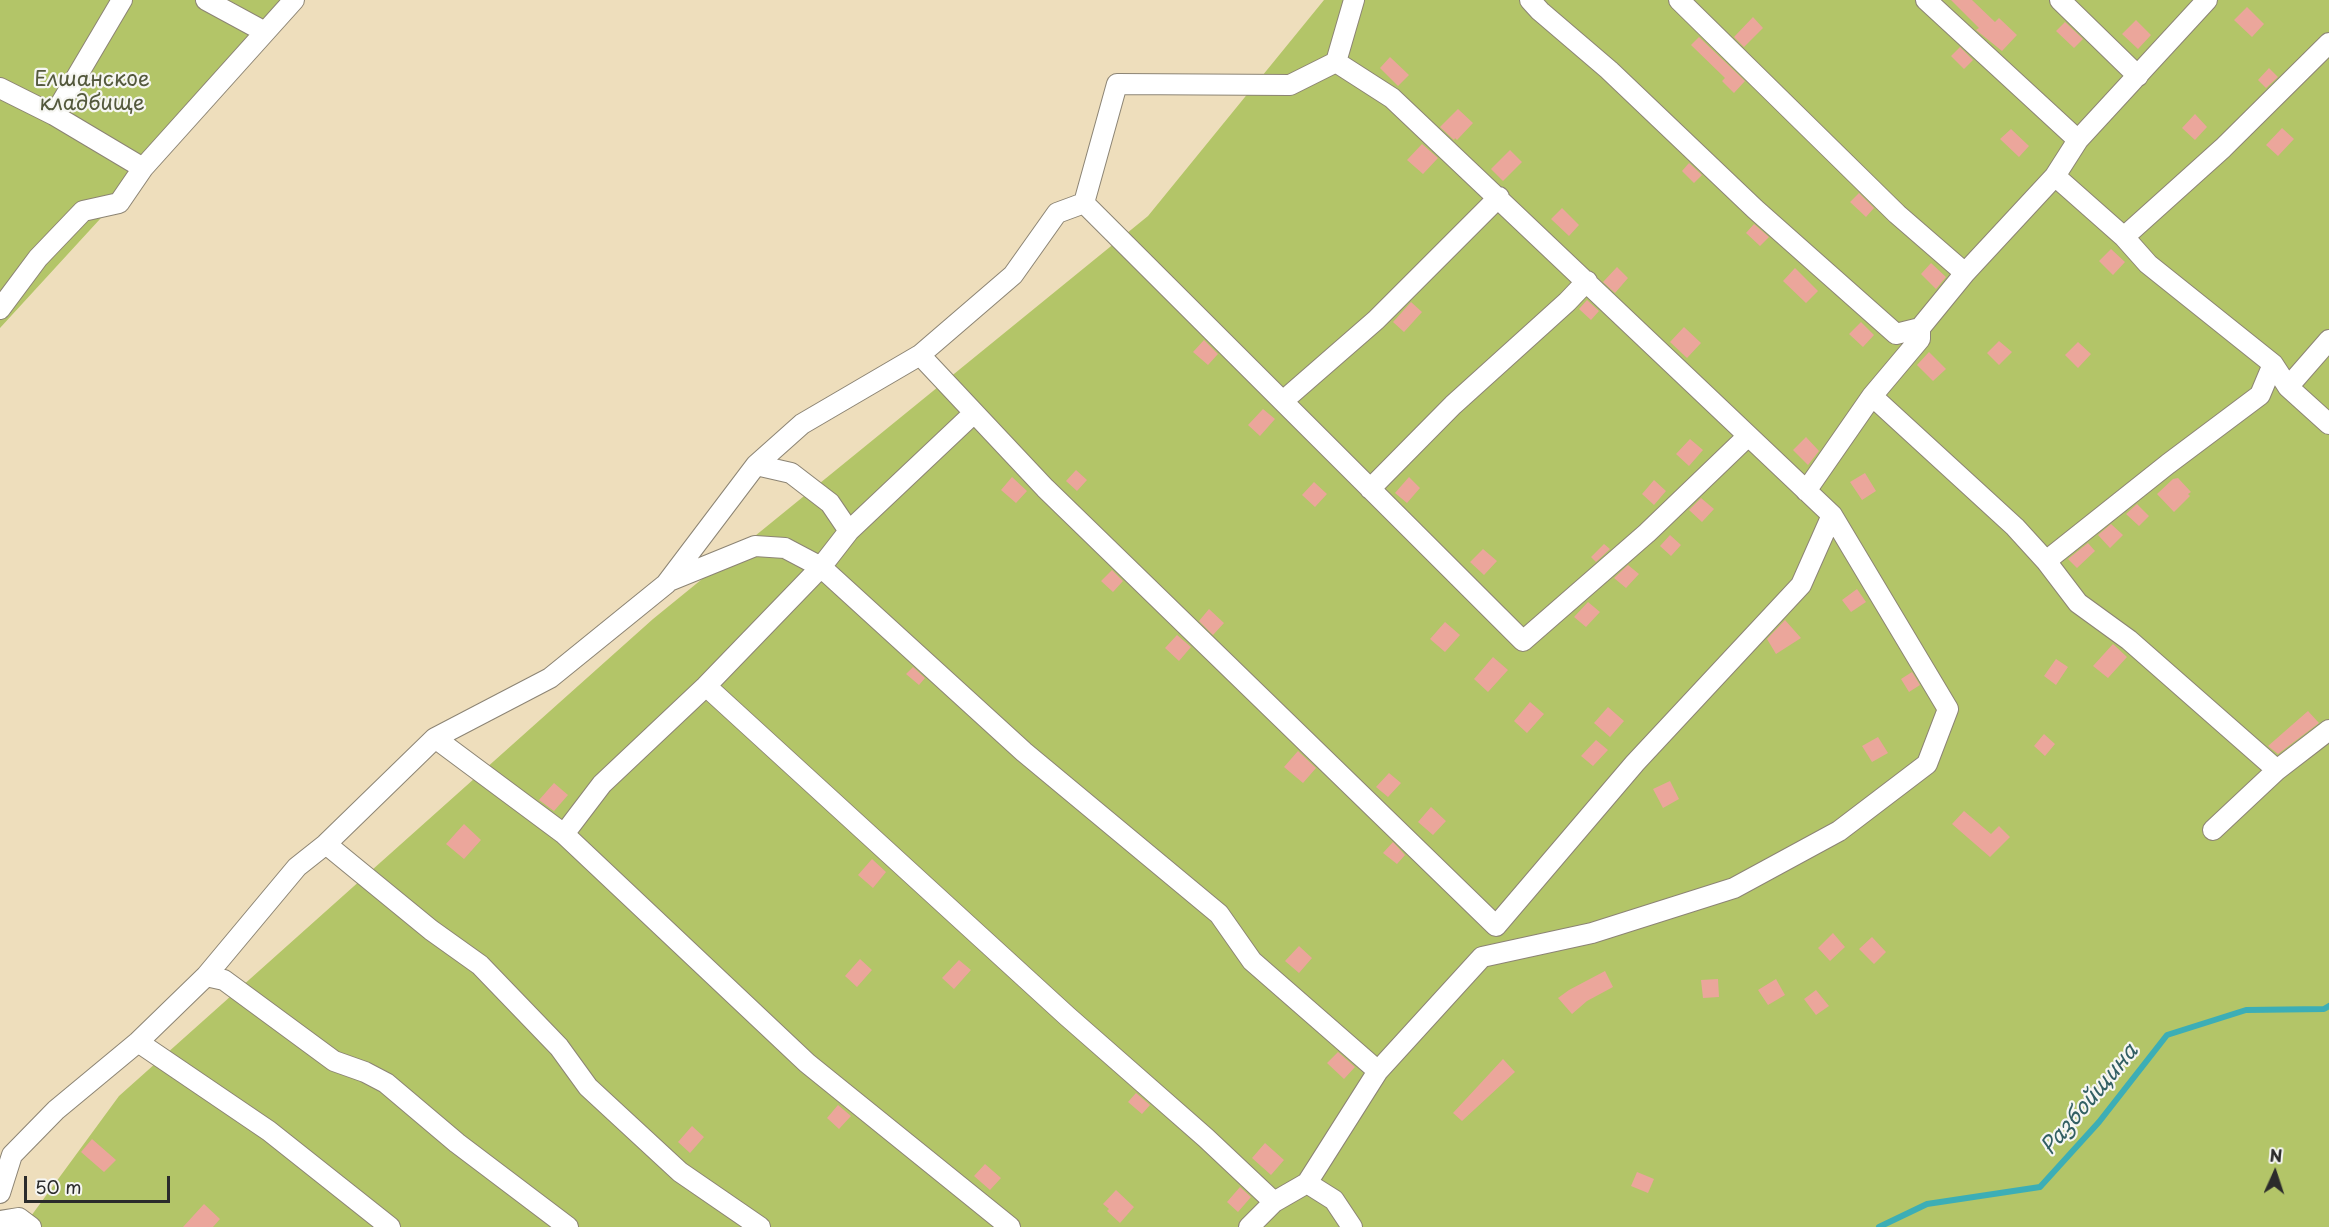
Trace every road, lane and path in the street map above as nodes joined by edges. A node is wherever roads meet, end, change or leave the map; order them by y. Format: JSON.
{"nodes":[{"id":1,"x":122,"y":0,"type":"edge"},
{"id":2,"x":206,"y":0,"type":"edge"},
{"id":3,"x":294,"y":0,"type":"edge"},
{"id":4,"x":1354,"y":0,"type":"edge"},
{"id":5,"x":1530,"y":0,"type":"edge"},
{"id":6,"x":1679,"y":0,"type":"edge"},
{"id":7,"x":1926,"y":0,"type":"edge"},
{"id":8,"x":2060,"y":0,"type":"edge"},
{"id":9,"x":2207,"y":0,"type":"edge"},
{"id":10,"x":265,"y":32,"type":"junction"},
{"id":11,"x":2329,"y":43,"type":"edge"},
{"id":12,"x":1335,"y":62,"type":"junction"},
{"id":13,"x":2138,"y":76,"type":"junction"},
{"id":14,"x":0,"y":88,"type":"edge"},
{"id":15,"x":54,"y":115,"type":"junction"},
{"id":16,"x":2078,"y":140,"type":"junction"},
{"id":17,"x":143,"y":168,"type":"junction"},
{"id":18,"x":2055,"y":176,"type":"junction"},
{"id":19,"x":1499,"y":197,"type":"junction"},
{"id":20,"x":1084,"y":203,"type":"junction"},
{"id":21,"x":2124,"y":237,"type":"junction"},
{"id":22,"x":1965,"y":273,"type":"junction"},
{"id":23,"x":1587,"y":281,"type":"junction"},
{"id":24,"x":0,"y":309,"type":"edge"},
{"id":25,"x":1920,"y":328,"type":"junction"},
{"id":26,"x":2329,"y":340,"type":"edge"},
{"id":27,"x":920,"y":355,"type":"junction"},
{"id":28,"x":2273,"y":364,"type":"junction"},
{"id":29,"x":2288,"y":387,"type":"junction"},
{"id":30,"x":1872,"y":396,"type":"junction"},
{"id":31,"x":1282,"y":401,"type":"junction"},
{"id":32,"x":974,"y":413,"type":"junction"},
{"id":33,"x":2329,"y":424,"type":"edge"},
{"id":34,"x":1748,"y":436,"type":"junction"},
{"id":35,"x":756,"y":465,"type":"junction"},
{"id":36,"x":1370,"y":489,"type":"junction"},
{"id":37,"x":1806,"y":491,"type":"junction"},
{"id":38,"x":1832,"y":516,"type":"junction"},
{"id":39,"x":849,"y":531,"type":"junction"},
{"id":40,"x":2046,"y":561,"type":"junction"},
{"id":41,"x":822,"y":567,"type":"junction"},
{"id":42,"x":669,"y":581,"type":"junction"},
{"id":43,"x":706,"y":686,"type":"junction"},
{"id":44,"x":2329,"y":730,"type":"edge"},
{"id":45,"x":435,"y":738,"type":"junction"},
{"id":46,"x":2277,"y":770,"type":"junction"},
{"id":47,"x":2213,"y":830,"type":"dead end"},
{"id":48,"x":564,"y":834,"type":"junction"},
{"id":49,"x":326,"y":844,"type":"junction"},
{"id":50,"x":1496,"y":926,"type":"junction"},
{"id":51,"x":1500,"y":953,"type":"junction"},
{"id":52,"x":206,"y":976,"type":"junction"},
{"id":53,"x":138,"y":1042,"type":"junction"},
{"id":54,"x":1378,"y":1071,"type":"junction"},
{"id":55,"x":1307,"y":1183,"type":"junction"},
{"id":56,"x":0,"y":1193,"type":"edge"},
{"id":57,"x":1274,"y":1202,"type":"junction"},
{"id":58,"x":0,"y":1221,"type":"edge"},
{"id":59,"x":32,"y":1227,"type":"edge"},
{"id":60,"x":390,"y":1227,"type":"edge"},
{"id":61,"x":568,"y":1227,"type":"edge"},
{"id":62,"x":760,"y":1227,"type":"edge"},
{"id":63,"x":1010,"y":1227,"type":"edge"},
{"id":64,"x":1249,"y":1227,"type":"edge"},
{"id":65,"x":1352,"y":1227,"type":"edge"}],
"edges":[{"from":1,"to":15,"type":"lane"},
{"from":2,"to":10,"type":"lane"},
{"from":3,"to":10,"type":"lane"},
{"from":4,"to":12,"type":"lane"},
{"from":5,"to":25,"type":"lane"},
{"from":6,"to":22,"type":"lane"},
{"from":7,"to":16,"type":"lane"},
{"from":8,"to":13,"type":"lane"},
{"from":9,"to":13,"type":"lane"},
{"from":10,"to":17,"type":"lane"},
{"from":11,"to":21,"type":"lane"},
{"from":12,"to":19,"type":"lane"},
{"from":12,"to":20,"type":"lane"},
{"from":13,"to":16,"type":"lane"},
{"from":14,"to":15,"type":"lane"},
{"from":15,"to":17,"type":"lane"},
{"from":16,"to":18,"type":"lane"},
{"from":17,"to":24,"type":"lane"},
{"from":18,"to":21,"type":"lane"},
{"from":18,"to":22,"type":"lane"},
{"from":19,"to":23,"type":"lane"},
{"from":19,"to":31,"type":"lane"},
{"from":20,"to":27,"type":"lane"},
{"from":20,"to":31,"type":"lane"},
{"from":21,"to":28,"type":"lane"},
{"from":22,"to":25,"type":"lane"},
{"from":23,"to":34,"type":"lane"},
{"from":23,"to":36,"type":"lane"},
{"from":25,"to":30,"type":"lane"},
{"from":26,"to":29,"type":"lane"},
{"from":27,"to":32,"type":"lane"},
{"from":27,"to":35,"type":"lane"},
{"from":28,"to":29,"type":"lane"},
{"from":28,"to":40,"type":"lane"},
{"from":29,"to":33,"type":"lane"},
{"from":30,"to":37,"type":"lane"},
{"from":30,"to":40,"type":"lane"},
{"from":31,"to":36,"type":"lane"},
{"from":32,"to":39,"type":"lane"},
{"from":32,"to":50,"type":"lane"},
{"from":34,"to":36,"type":"lane"},
{"from":34,"to":37,"type":"lane"},
{"from":35,"to":39,"type":"lane"},
{"from":35,"to":42,"type":"lane"},
{"from":37,"to":38,"type":"lane"},
{"from":38,"to":50,"type":"lane"},
{"from":38,"to":51,"type":"lane"},
{"from":39,"to":41,"type":"lane"},
{"from":40,"to":46,"type":"lane"},
{"from":41,"to":42,"type":"lane"},
{"from":41,"to":43,"type":"lane"},
{"from":41,"to":54,"type":"lane"},
{"from":42,"to":45,"type":"lane"},
{"from":43,"to":48,"type":"lane"},
{"from":43,"to":57,"type":"lane"},
{"from":44,"to":46,"type":"lane"},
{"from":45,"to":48,"type":"lane"},
{"from":45,"to":49,"type":"lane"},
{"from":46,"to":47,"type":"lane"},
{"from":48,"to":63,"type":"lane"},
{"from":49,"to":52,"type":"lane"},
{"from":49,"to":62,"type":"lane"},
{"from":50,"to":51,"type":"lane"},
{"from":51,"to":54,"type":"lane"},
{"from":52,"to":53,"type":"lane"},
{"from":52,"to":61,"type":"lane"},
{"from":53,"to":56,"type":"lane"},
{"from":53,"to":60,"type":"lane"},
{"from":54,"to":55,"type":"lane"},
{"from":55,"to":57,"type":"lane"},
{"from":55,"to":65,"type":"lane"},
{"from":57,"to":64,"type":"lane"},
{"from":58,"to":59,"type":"lane"}]}
